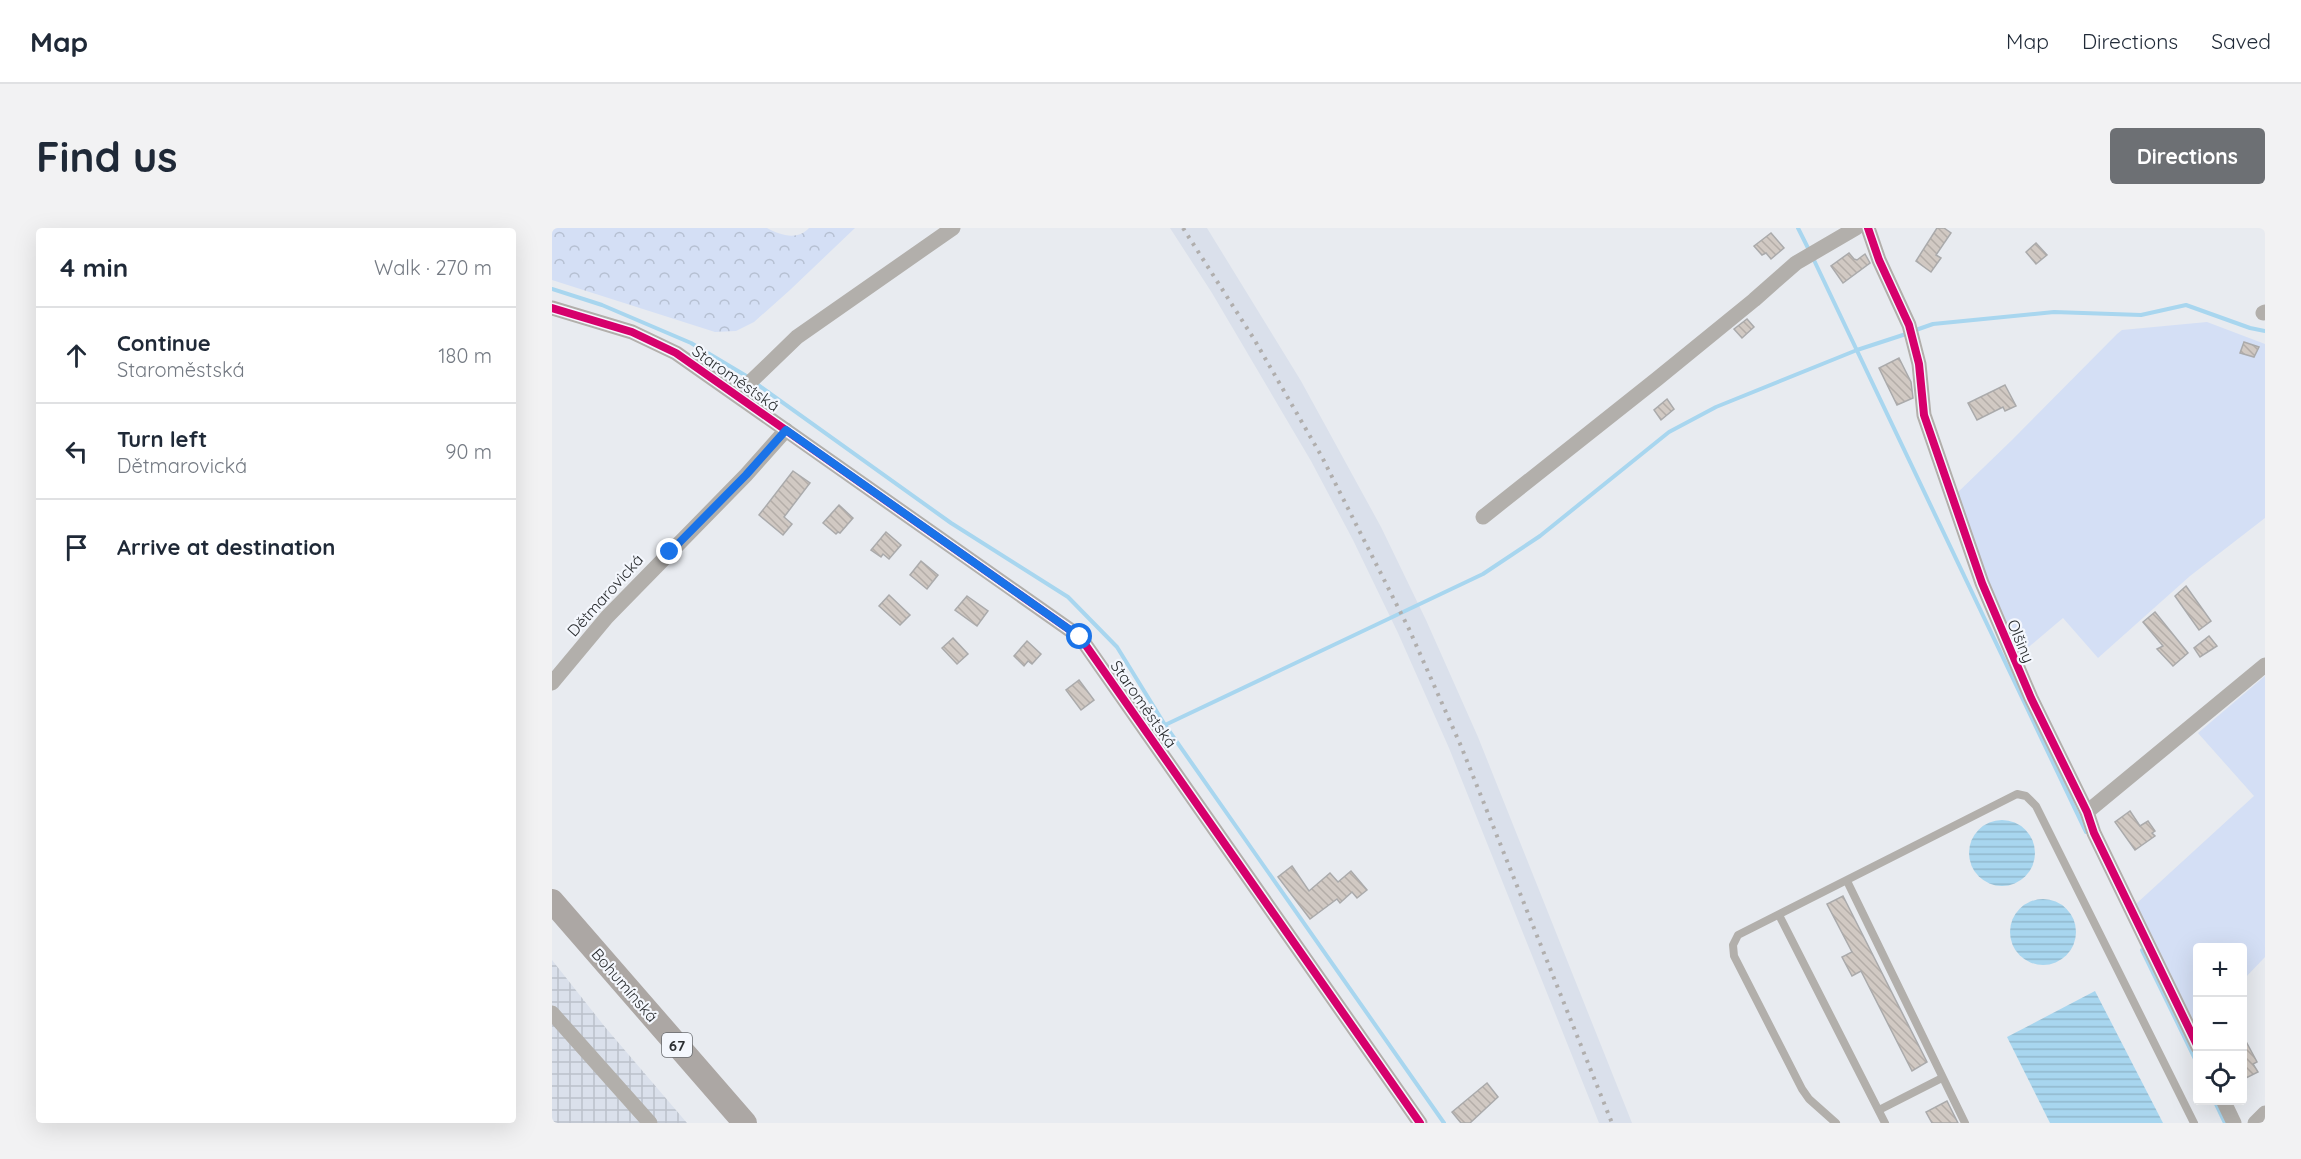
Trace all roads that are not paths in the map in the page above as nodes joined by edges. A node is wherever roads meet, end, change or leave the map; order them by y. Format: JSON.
{"nodes":[{"id":1,"x":953,"y":228,"type":"edge"},
{"id":2,"x":1856,"y":228,"type":"edge"},
{"id":3,"x":1868,"y":228,"type":"edge"},
{"id":4,"x":552,"y":308,"type":"edge"},
{"id":5,"x":743,"y":390,"type":"junction"},
{"id":6,"x":786,"y":430,"type":"junction"},
{"id":7,"x":1483,"y":517,"type":"dead end"},
{"id":8,"x":2265,"y":664,"type":"edge"},
{"id":9,"x":552,"y":683,"type":"edge"},
{"id":10,"x":2087,"y":812,"type":"junction"},
{"id":11,"x":1847,"y":881,"type":"junction"},
{"id":12,"x":552,"y":901,"type":"edge"},
{"id":13,"x":1779,"y":915,"type":"junction"},
{"id":14,"x":552,"y":1013,"type":"edge"},
{"id":15,"x":2193,"y":1037,"type":"edge"},
{"id":16,"x":1942,"y":1078,"type":"junction"},
{"id":17,"x":2225,"y":1105,"type":"edge"},
{"id":18,"x":1879,"y":1110,"type":"junction"},
{"id":19,"x":2265,"y":1113,"type":"edge"},
{"id":20,"x":650,"y":1123,"type":"edge"},
{"id":21,"x":745,"y":1123,"type":"edge"},
{"id":22,"x":1420,"y":1123,"type":"edge"},
{"id":23,"x":1836,"y":1123,"type":"edge"},
{"id":24,"x":1885,"y":1123,"type":"edge"},
{"id":25,"x":1965,"y":1123,"type":"edge"},
{"id":26,"x":2194,"y":1123,"type":"edge"},
{"id":27,"x":2234,"y":1123,"type":"edge"},
{"id":28,"x":2255,"y":1123,"type":"edge"}],
"edges":[{"from":1,"to":5,"type":"street"},
{"from":2,"to":7,"type":"street"},
{"from":3,"to":10,"type":"street","name":"Olšiny"},
{"from":4,"to":5,"type":"street","name":"Staroměstská"},
{"from":5,"to":6,"type":"street","name":"Staroměstská"},
{"from":6,"to":9,"type":"street","name":"Dětmarovická"},
{"from":6,"to":22,"type":"street","name":"Staroměstská"},
{"from":8,"to":10,"type":"street"},
{"from":10,"to":15,"type":"street","name":"Olšiny"},
{"from":11,"to":13,"type":"lane"},
{"from":11,"to":16,"type":"lane"},
{"from":11,"to":26,"type":"lane"},
{"from":12,"to":21,"type":"main road","name":"Bohumínská","number":"67"},
{"from":13,"to":18,"type":"lane"},
{"from":13,"to":23,"type":"lane"},
{"from":14,"to":20,"type":"street"},
{"from":16,"to":18,"type":"lane"},
{"from":16,"to":25,"type":"lane"},
{"from":17,"to":27,"type":"street"},
{"from":18,"to":24,"type":"lane"},
{"from":19,"to":28,"type":"street"}]}
